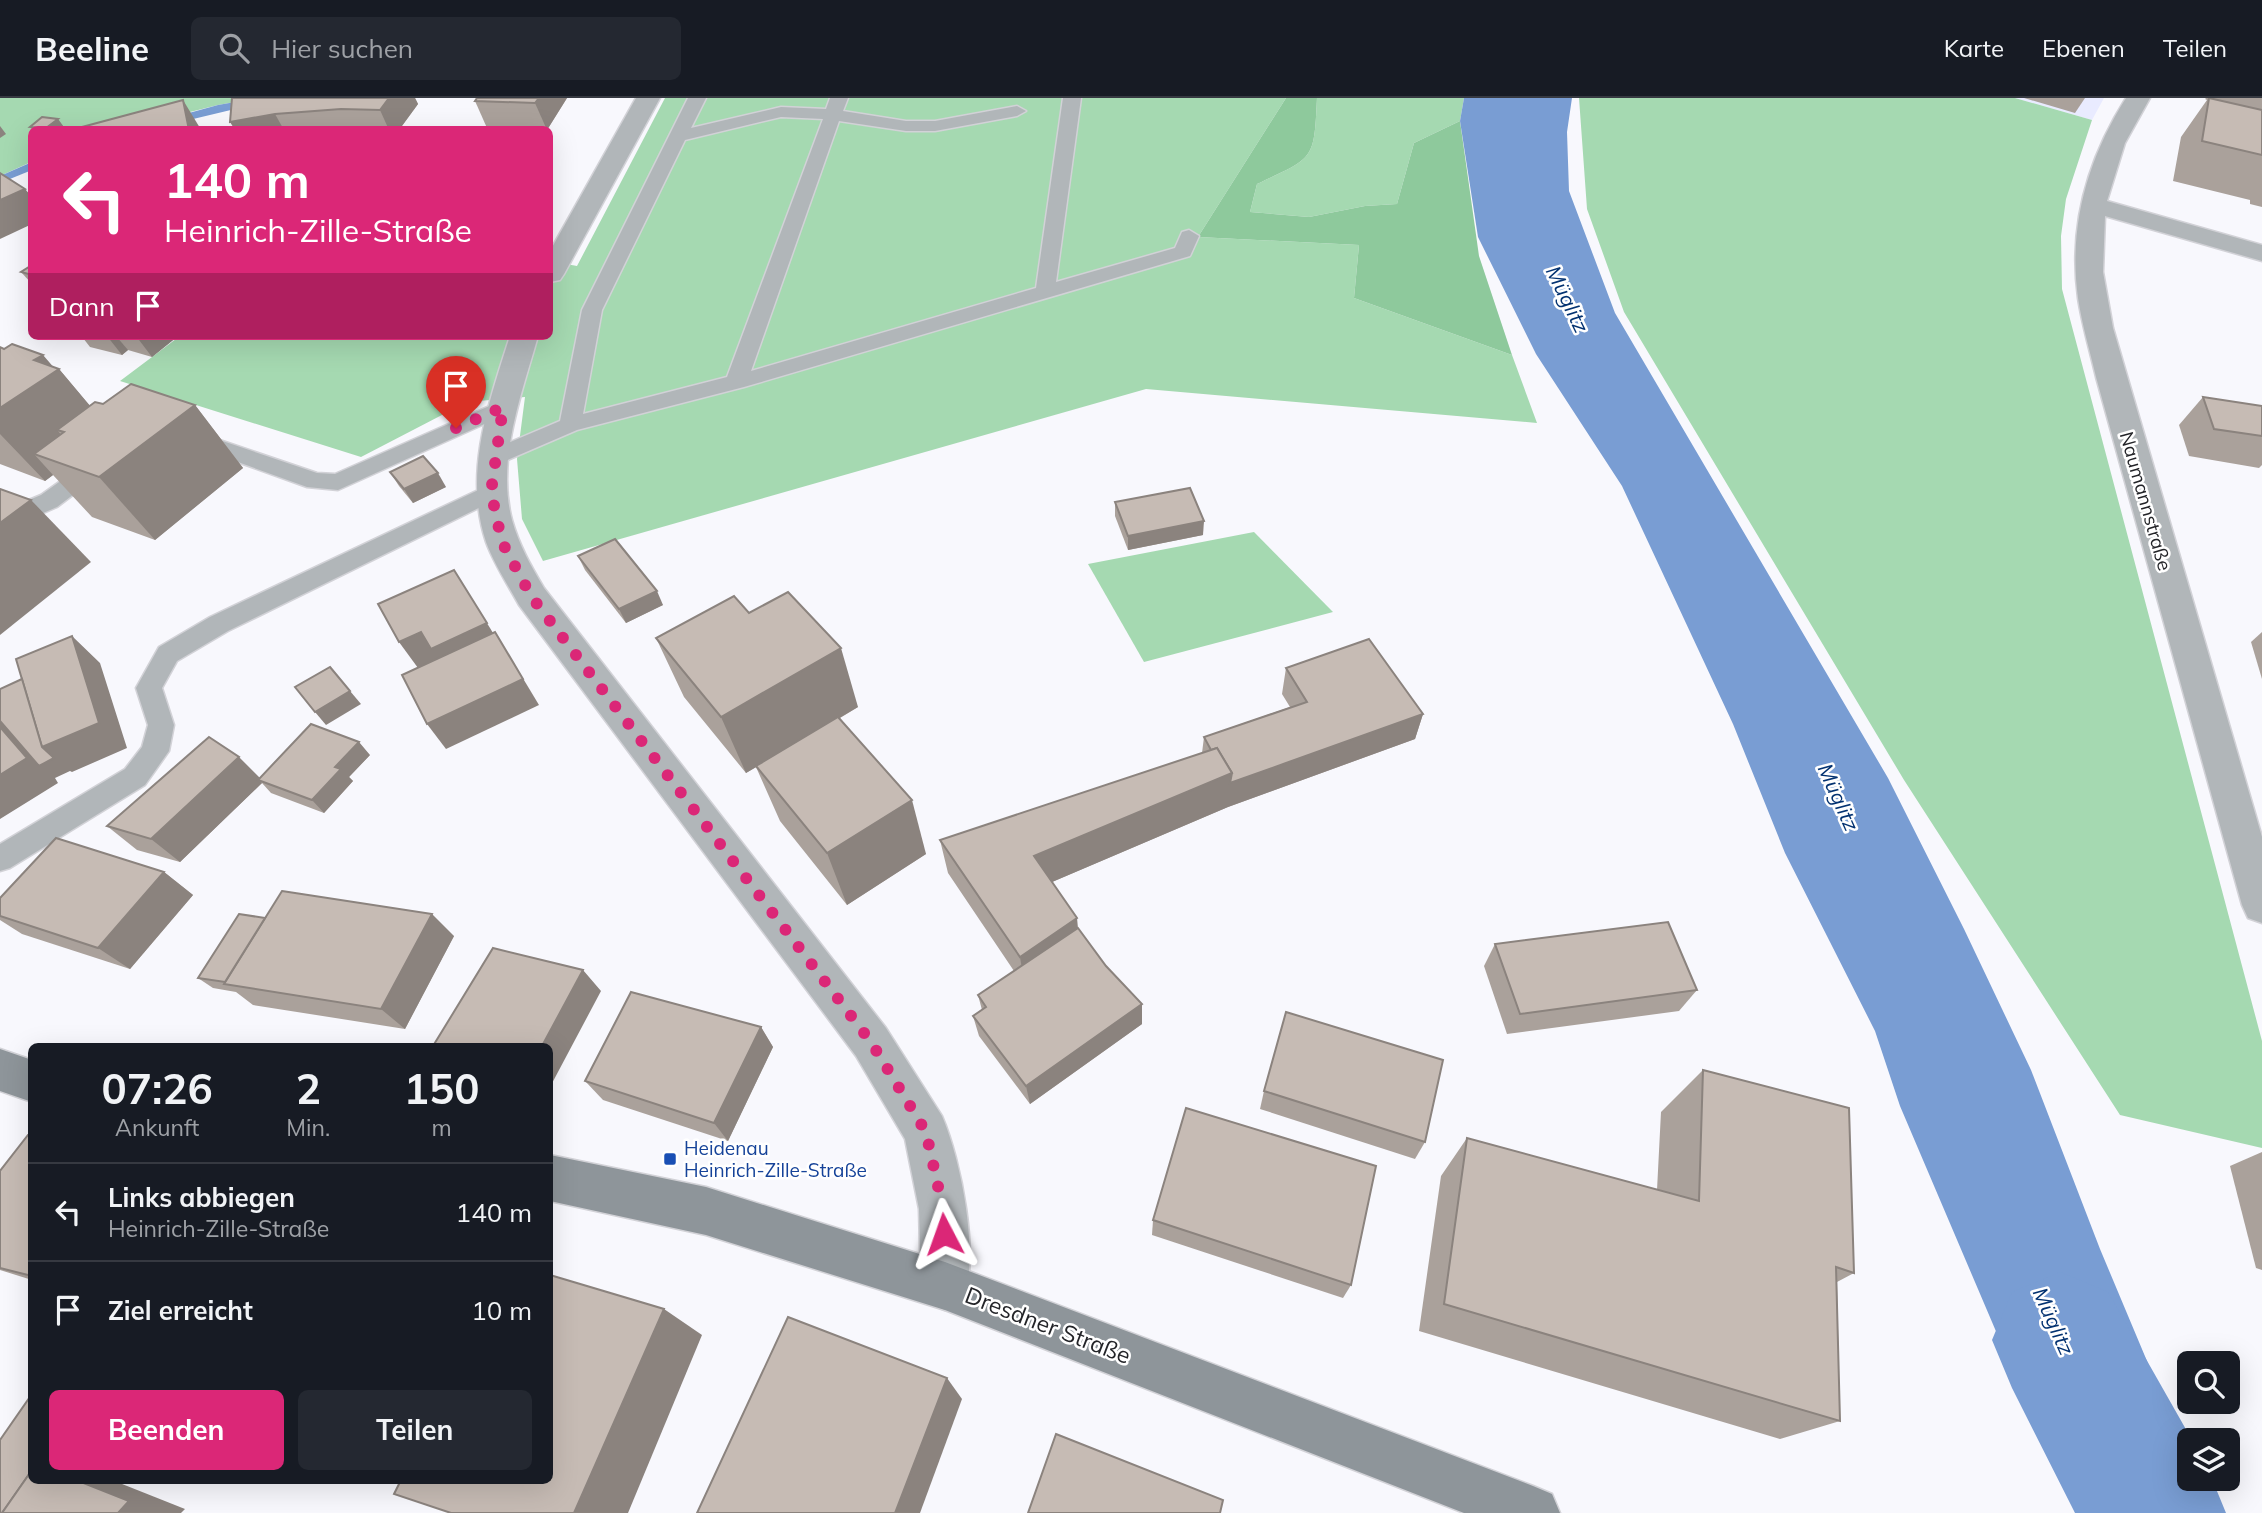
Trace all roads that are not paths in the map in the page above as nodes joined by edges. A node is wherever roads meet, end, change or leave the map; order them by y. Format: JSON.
{"nodes":[{"id":1,"x":648,"y":98,"type":"edge"},
{"id":2,"x":696,"y":98,"type":"edge"},
{"id":3,"x":1072,"y":98,"type":"edge"},
{"id":4,"x":2138,"y":98,"type":"edge"},
{"id":5,"x":836,"y":106,"type":"edge"},
{"id":6,"x":1017,"y":111,"type":"dead end"},
{"id":7,"x":678,"y":136,"type":"junction"},
{"id":8,"x":2093,"y":205,"type":"junction"},
{"id":9,"x":1189,"y":236,"type":"dead end"},
{"id":10,"x":2262,"y":253,"type":"edge"},
{"id":11,"x":553,"y":269,"type":"edge"},
{"id":12,"x":1045,"y":293,"type":"junction"},
{"id":13,"x":523,"y":340,"type":"edge"},
{"id":14,"x":737,"y":382,"type":"junction"},
{"id":15,"x":503,"y":407,"type":"junction"},
{"id":16,"x":570,"y":425,"type":"junction"},
{"id":17,"x":178,"y":432,"type":"edge"},
{"id":18,"x":112,"y":454,"type":"edge"},
{"id":19,"x":493,"y":474,"type":"junction"},
{"id":20,"x":0,"y":524,"type":"edge"},
{"id":21,"x":0,"y":859,"type":"edge"},
{"id":22,"x":2262,"y":905,"type":"edge"},
{"id":23,"x":0,"y":1070,"type":"edge"},
{"id":24,"x":28,"y":1079,"type":"edge"},
{"id":25,"x":553,"y":1179,"type":"edge"},
{"id":26,"x":945,"y":1286,"type":"junction"},
{"id":27,"x":1533,"y":1513,"type":"edge"}],
"edges":[{"from":1,"to":11,"type":"street"},
{"from":2,"to":7,"type":"lane"},
{"from":3,"to":12,"type":"lane"},
{"from":4,"to":8,"type":"street","name":"Naumannstraße"},
{"from":5,"to":6,"type":"lane"},
{"from":5,"to":7,"type":"lane"},
{"from":5,"to":14,"type":"lane"},
{"from":7,"to":16,"type":"lane"},
{"from":8,"to":10,"type":"street"},
{"from":8,"to":22,"type":"street","name":"Naumannstraße"},
{"from":9,"to":12,"type":"lane"},
{"from":12,"to":14,"type":"lane"},
{"from":13,"to":15,"type":"street"},
{"from":14,"to":16,"type":"lane"},
{"from":15,"to":17,"type":"lane"},
{"from":15,"to":19,"type":"street"},
{"from":16,"to":19,"type":"lane"},
{"from":18,"to":20,"type":"lane"},
{"from":19,"to":21,"type":"lane"},
{"from":19,"to":26,"type":"street"},
{"from":23,"to":24,"type":"street"},
{"from":25,"to":26,"type":"street","name":"Dresdner Straße"},
{"from":26,"to":27,"type":"street","name":"Dresdner Straße"}]}
